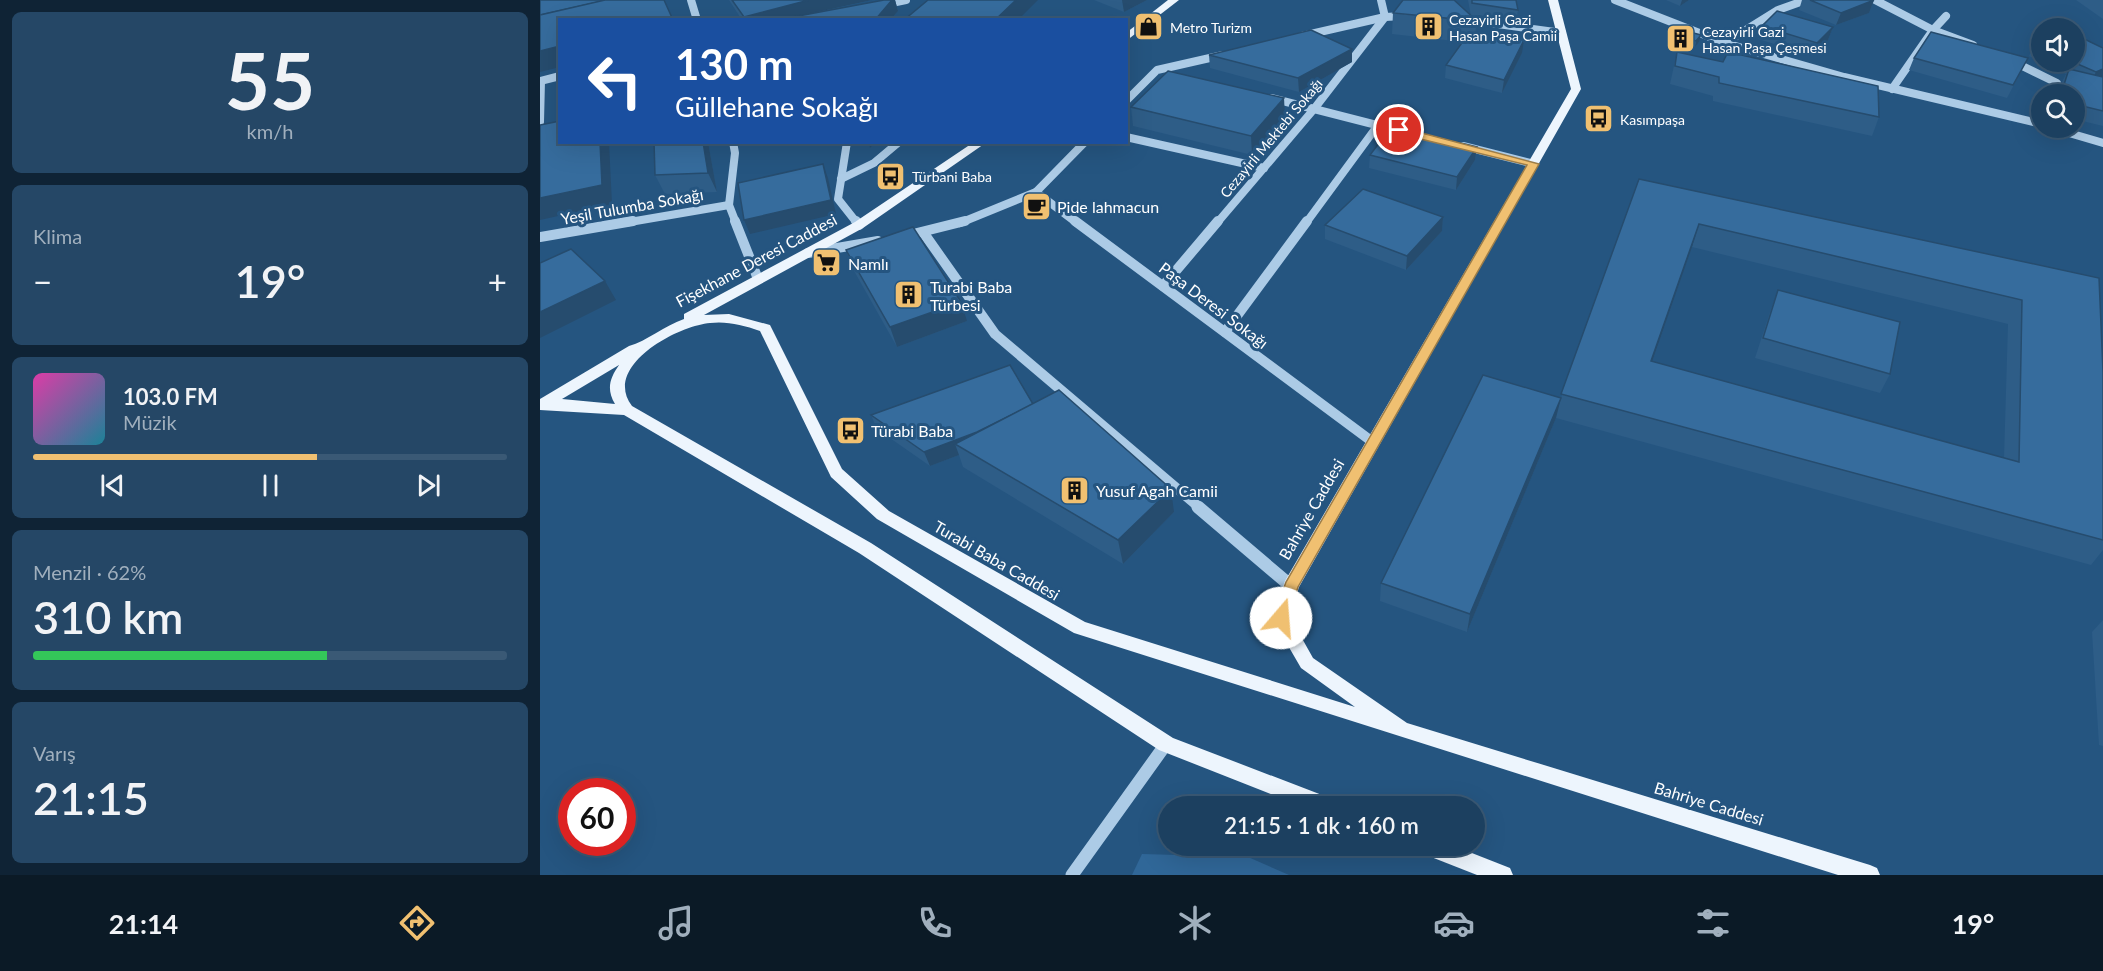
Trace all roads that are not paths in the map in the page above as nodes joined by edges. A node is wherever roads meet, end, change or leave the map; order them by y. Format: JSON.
{"nodes":[{"id":1,"x":691,"y":0,"type":"edge"},
{"id":2,"x":906,"y":0,"type":"edge"},
{"id":3,"x":1174,"y":0,"type":"edge"},
{"id":4,"x":1381,"y":0,"type":"edge"},
{"id":5,"x":1553,"y":0,"type":"edge"},
{"id":6,"x":1615,"y":0,"type":"edge"},
{"id":7,"x":1806,"y":0,"type":"edge"},
{"id":8,"x":1875,"y":0,"type":"edge"},
{"id":9,"x":873,"y":6,"type":"edge"},
{"id":10,"x":1413,"y":16,"type":"edge"},
{"id":11,"x":1946,"y":16,"type":"dead end"},
{"id":12,"x":1385,"y":17,"type":"junction"},
{"id":13,"x":696,"y":18,"type":"edge"},
{"id":14,"x":1457,"y":18,"type":"edge"},
{"id":15,"x":1933,"y":30,"type":"junction"},
{"id":16,"x":1562,"y":33,"type":"junction"},
{"id":17,"x":1128,"y":36,"type":"edge"},
{"id":18,"x":1294,"y":38,"type":"edge"},
{"id":19,"x":1725,"y":43,"type":"junction"},
{"id":20,"x":1983,"y":49,"type":"edge"},
{"id":21,"x":1237,"y":51,"type":"edge"},
{"id":22,"x":2004,"y":57,"type":"edge"},
{"id":23,"x":1157,"y":70,"type":"junction"},
{"id":24,"x":558,"y":76,"type":"edge"},
{"id":25,"x":1179,"y":76,"type":"edge"},
{"id":26,"x":540,"y":81,"type":"edge"},
{"id":27,"x":2057,"y":84,"type":"edge"},
{"id":28,"x":1892,"y":88,"type":"junction"},
{"id":29,"x":1258,"y":95,"type":"edge"},
{"id":30,"x":1128,"y":99,"type":"edge"},
{"id":31,"x":1314,"y":109,"type":"junction"},
{"id":32,"x":2031,"y":121,"type":"edge"},
{"id":33,"x":540,"y":122,"type":"edge"},
{"id":34,"x":1378,"y":125,"type":"junction"},
{"id":35,"x":1410,"y":133,"type":"edge"},
{"id":36,"x":1128,"y":137,"type":"edge"},
{"id":37,"x":2085,"y":138,"type":"edge"},
{"id":38,"x":2103,"y":143,"type":"edge"},
{"id":39,"x":733,"y":144,"type":"edge"},
{"id":40,"x":847,"y":144,"type":"edge"},
{"id":41,"x":897,"y":144,"type":"edge"},
{"id":42,"x":979,"y":144,"type":"edge"},
{"id":43,"x":1083,"y":144,"type":"edge"},
{"id":44,"x":1453,"y":144,"type":"edge"},
{"id":45,"x":1534,"y":164,"type":"junction"},
{"id":46,"x":1264,"y":168,"type":"junction"},
{"id":47,"x":841,"y":179,"type":"junction"},
{"id":48,"x":1036,"y":192,"type":"junction"},
{"id":49,"x":729,"y":205,"type":"junction"},
{"id":50,"x":859,"y":225,"type":"junction"},
{"id":51,"x":923,"y":232,"type":"junction"},
{"id":52,"x":902,"y":236,"type":"edge"},
{"id":53,"x":540,"y":237,"type":"edge"},
{"id":54,"x":892,"y":239,"type":"edge"},
{"id":55,"x":807,"y":253,"type":"junction"},
{"id":56,"x":758,"y":279,"type":"junction"},
{"id":57,"x":1163,"y":286,"type":"junction"},
{"id":58,"x":669,"y":328,"type":"junction"},
{"id":59,"x":1225,"y":332,"type":"junction"},
{"id":60,"x":542,"y":405,"type":"edge"},
{"id":61,"x":627,"y":410,"type":"junction"},
{"id":62,"x":1374,"y":443,"type":"junction"},
{"id":63,"x":1291,"y":586,"type":"junction"},
{"id":64,"x":1402,"y":730,"type":"junction"},
{"id":65,"x":1166,"y":744,"type":"junction"},
{"id":66,"x":1300,"y":796,"type":"edge"},
{"id":67,"x":1454,"y":856,"type":"edge"},
{"id":68,"x":1072,"y":875,"type":"edge"},
{"id":69,"x":1503,"y":875,"type":"edge"},
{"id":70,"x":1869,"y":875,"type":"edge"}],
"edges":[{"from":1,"to":13,"type":"street"},
{"from":2,"to":9,"type":"street"},
{"from":3,"to":17,"type":"main road"},
{"from":4,"to":12,"type":"street"},
{"from":5,"to":16,"type":"main road","name":"Bahriye Caddesi"},
{"from":6,"to":19,"type":"street"},
{"from":7,"to":19,"type":"street"},
{"from":8,"to":15,"type":"street"},
{"from":10,"to":12,"type":"street"},
{"from":11,"to":15,"type":"street"},
{"from":12,"to":18,"type":"street"},
{"from":12,"to":31,"type":"street","name":"Cezayirli Mektebi Sokağı"},
{"from":14,"to":16,"type":"street"},
{"from":15,"to":20,"type":"street"},
{"from":15,"to":28,"type":"street"},
{"from":16,"to":45,"type":"main road","name":"Bahriye Caddesi"},
{"from":19,"to":28,"type":"street"},
{"from":21,"to":23,"type":"street"},
{"from":22,"to":27,"type":"street"},
{"from":23,"to":25,"type":"street"},
{"from":23,"to":30,"type":"street"},
{"from":24,"to":26,"type":"street"},
{"from":26,"to":33,"type":"street"},
{"from":28,"to":32,"type":"street"},
{"from":29,"to":31,"type":"street"},
{"from":31,"to":34,"type":"street"},
{"from":31,"to":46,"type":"street","name":"Cezayirli Mektebi Sokağı"},
{"from":34,"to":35,"type":"street"},
{"from":34,"to":59,"type":"street"},
{"from":36,"to":46,"type":"street"},
{"from":37,"to":38,"type":"street"},
{"from":39,"to":49,"type":"street"},
{"from":40,"to":47,"type":"street"},
{"from":41,"to":47,"type":"street"},
{"from":42,"to":50,"type":"main road","name":"Fişekhane Deresi Caddesi"},
{"from":43,"to":48,"type":"street"},
{"from":44,"to":45,"type":"street"},
{"from":45,"to":62,"type":"main road","name":"Bahriye Caddesi"},
{"from":46,"to":57,"type":"street","name":"Cezayirli Mektebi Sokağı"},
{"from":47,"to":50,"type":"street"},
{"from":48,"to":51,"type":"street"},
{"from":48,"to":57,"type":"street","name":"Paşa Deresi Sokağı"},
{"from":49,"to":53,"type":"street","name":"Yeşil Tulumba Sokağı"},
{"from":49,"to":56,"type":"street"},
{"from":50,"to":55,"type":"main road","name":"Fişekhane Deresi Caddesi"},
{"from":51,"to":52,"type":"street"},
{"from":51,"to":63,"type":"street"},
{"from":54,"to":55,"type":"street"},
{"from":55,"to":56,"type":"main road","name":"Fişekhane Deresi Caddesi"},
{"from":56,"to":58,"type":"main road","name":"Fişekhane Deresi Caddesi"},
{"from":57,"to":59,"type":"street","name":"Paşa Deresi Sokağı"},
{"from":58,"to":60,"type":"main road","name":"Fişekhane Deresi Caddesi"},
{"from":58,"to":61,"type":"main road"},
{"from":58,"to":64,"type":"main road","name":"Turabi Baba Caddesi"},
{"from":59,"to":62,"type":"street","name":"Paşa Deresi Sokağı"},
{"from":60,"to":61,"type":"main road"},
{"from":61,"to":65,"type":"main road"},
{"from":62,"to":63,"type":"main road","name":"Bahriye Caddesi"},
{"from":63,"to":64,"type":"main road","name":"Bahriye Caddesi"},
{"from":64,"to":70,"type":"main road","name":"Bahriye Caddesi"},
{"from":65,"to":66,"type":"main road"},
{"from":65,"to":68,"type":"street"},
{"from":67,"to":69,"type":"main road"}]}
